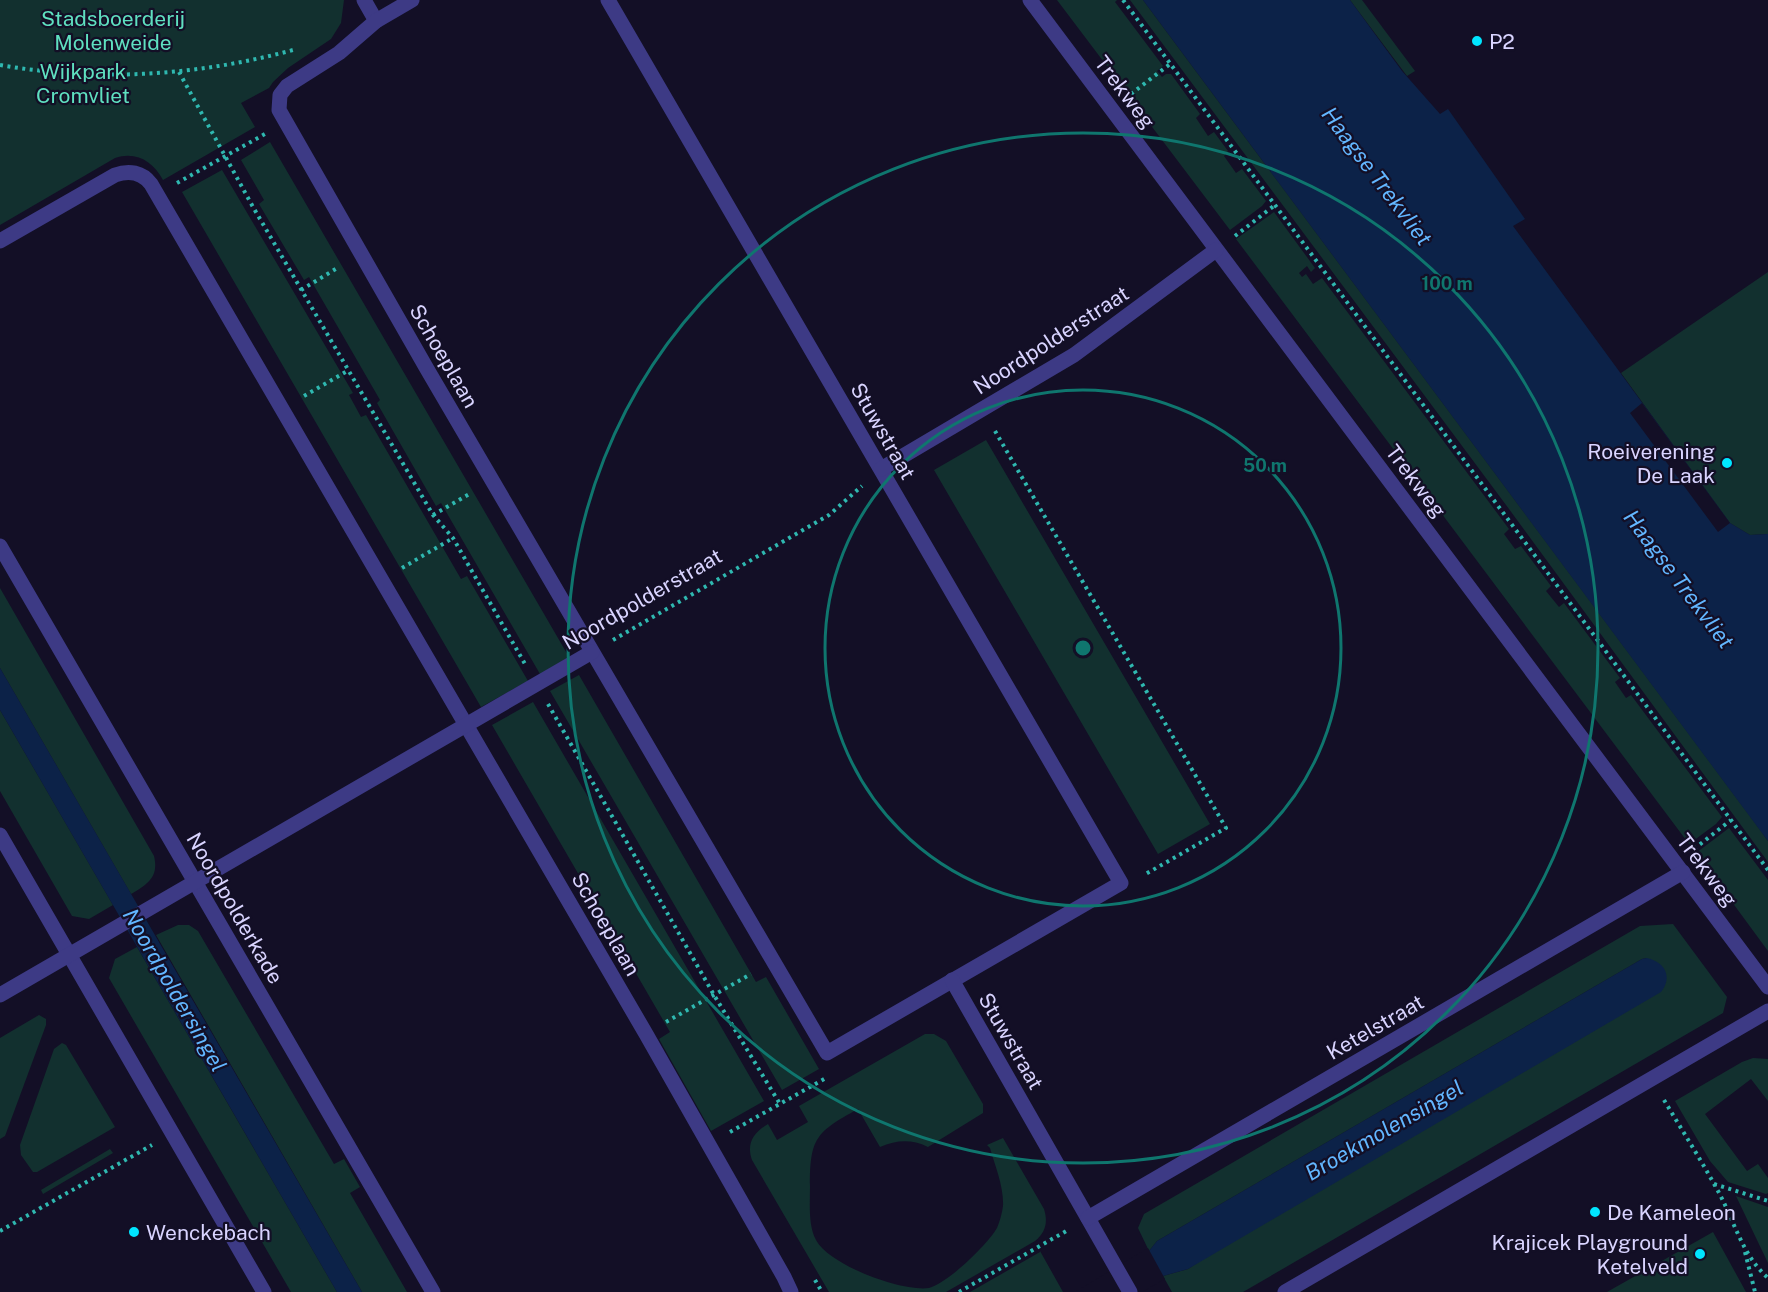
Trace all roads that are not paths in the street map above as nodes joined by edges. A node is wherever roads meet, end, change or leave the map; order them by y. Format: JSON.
{"nodes":[{"id":1,"x":364,"y":0,"type":"edge"},
{"id":2,"x":412,"y":0,"type":"edge"},
{"id":3,"x":608,"y":0,"type":"edge"},
{"id":4,"x":1030,"y":0,"type":"edge"},
{"id":5,"x":376,"y":21,"type":"junction"},
{"id":6,"x":0,"y":241,"type":"edge"},
{"id":7,"x":1216,"y":250,"type":"junction"},
{"id":8,"x":881,"y":469,"type":"junction"},
{"id":9,"x":0,"y":546,"type":"edge"},
{"id":10,"x":592,"y":652,"type":"junction"},
{"id":11,"x":466,"y":725,"type":"junction"},
{"id":12,"x":0,"y":835,"type":"edge"},
{"id":13,"x":1683,"y":872,"type":"junction"},
{"id":14,"x":196,"y":881,"type":"junction"},
{"id":15,"x":69,"y":955,"type":"junction"},
{"id":16,"x":952,"y":980,"type":"junction"},
{"id":17,"x":1768,"y":987,"type":"edge"},
{"id":18,"x":0,"y":995,"type":"edge"},
{"id":19,"x":1768,"y":1011,"type":"edge"},
{"id":20,"x":1088,"y":1218,"type":"junction"},
{"id":21,"x":264,"y":1292,"type":"edge"},
{"id":22,"x":433,"y":1292,"type":"edge"},
{"id":23,"x":791,"y":1292,"type":"edge"},
{"id":24,"x":1130,"y":1292,"type":"edge"},
{"id":25,"x":1285,"y":1292,"type":"edge"}],
"edges":[{"from":1,"to":5,"type":"street"},
{"from":2,"to":5,"type":"street"},
{"from":3,"to":8,"type":"street","name":"Stuwstraat"},
{"from":4,"to":7,"type":"street","name":"Trekweg"},
{"from":5,"to":10,"type":"street","name":"Schoeplaan"},
{"from":6,"to":11,"type":"street","name":"Schoeplaan"},
{"from":7,"to":8,"type":"street","name":"Noordpolderstraat"},
{"from":7,"to":13,"type":"street","name":"Trekweg"},
{"from":8,"to":16,"type":"street","name":"Stuwstraat"},
{"from":9,"to":14,"type":"street","name":"Noordpolderkade"},
{"from":10,"to":11,"type":"street","name":"Noordpolderstraat"},
{"from":10,"to":16,"type":"street","name":"Schoeplaan"},
{"from":11,"to":14,"type":"street","name":"Noordpolderstraat"},
{"from":11,"to":23,"type":"street","name":"Schoeplaan"},
{"from":12,"to":15,"type":"street"},
{"from":13,"to":17,"type":"street","name":"Trekweg"},
{"from":13,"to":20,"type":"street","name":"Ketelstraat"},
{"from":14,"to":15,"type":"street","name":"Noordpolderstraat"},
{"from":14,"to":22,"type":"street","name":"Noordpolderkade"},
{"from":15,"to":18,"type":"street","name":"Noordpolderstraat"},
{"from":15,"to":21,"type":"street"},
{"from":16,"to":20,"type":"street","name":"Stuwstraat"},
{"from":19,"to":25,"type":"street"},
{"from":20,"to":24,"type":"street","name":"Stuwstraat"}]}
